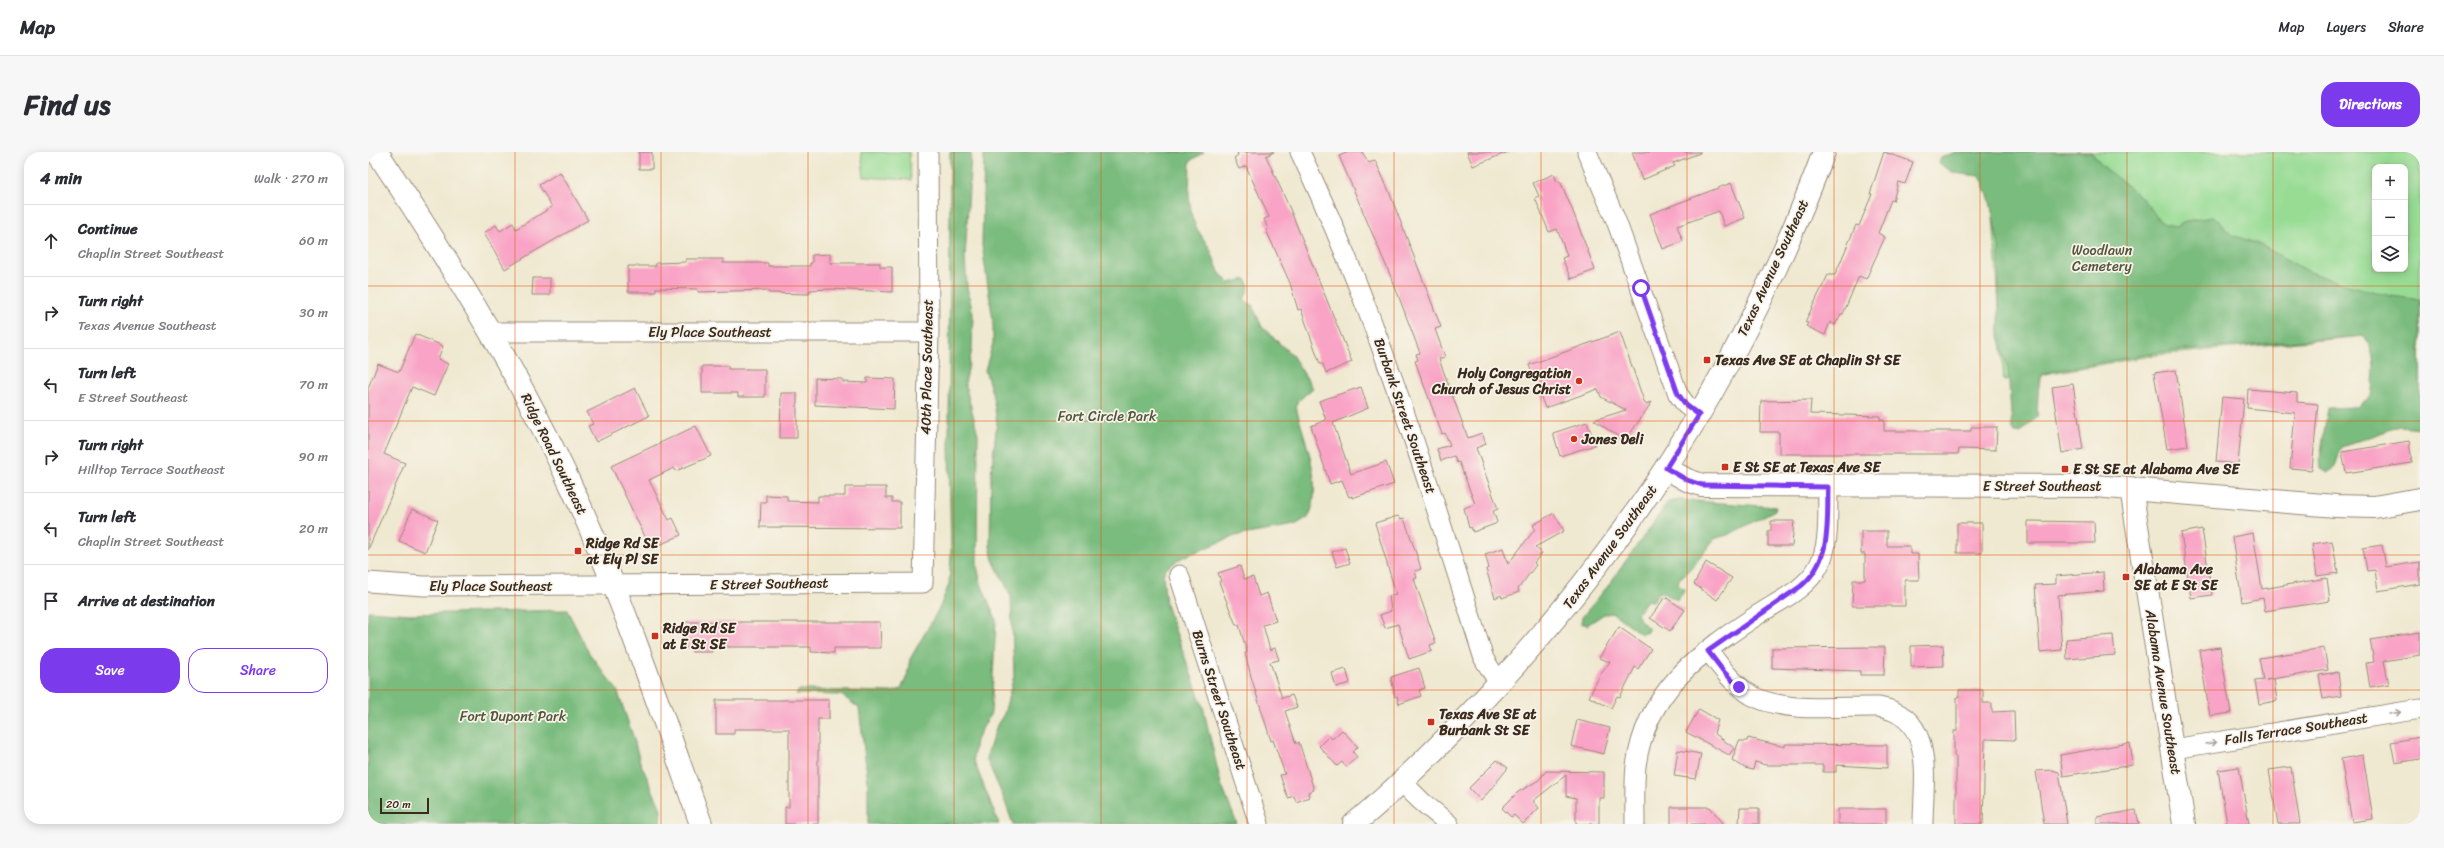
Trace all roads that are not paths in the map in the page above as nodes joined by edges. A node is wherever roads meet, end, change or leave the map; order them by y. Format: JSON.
{"nodes":[{"id":1,"x":377,"y":152,"type":"edge"},
{"id":2,"x":928,"y":152,"type":"edge"},
{"id":3,"x":1300,"y":152,"type":"edge"},
{"id":4,"x":1587,"y":152,"type":"edge"},
{"id":5,"x":1824,"y":152,"type":"edge"},
{"id":6,"x":491,"y":332,"type":"junction"},
{"id":7,"x":929,"y":332,"type":"junction"},
{"id":8,"x":1699,"y":415,"type":"junction"},
{"id":9,"x":1666,"y":468,"type":"junction"},
{"id":10,"x":1828,"y":487,"type":"junction"},
{"id":11,"x":2131,"y":488,"type":"junction"},
{"id":12,"x":2420,"y":499,"type":"edge"},
{"id":13,"x":1179,"y":575,"type":"dead end"},
{"id":14,"x":368,"y":582,"type":"edge"},
{"id":15,"x":923,"y":583,"type":"joint"},
{"id":16,"x":614,"y":586,"type":"junction"},
{"id":17,"x":1708,"y":651,"type":"junction"},
{"id":18,"x":1499,"y":683,"type":"junction"},
{"id":19,"x":2420,"y":710,"type":"edge"},
{"id":20,"x":2173,"y":749,"type":"junction"},
{"id":21,"x":1402,"y":782,"type":"junction"},
{"id":22,"x":701,"y":824,"type":"edge"},
{"id":23,"x":1259,"y":824,"type":"edge"},
{"id":24,"x":1354,"y":824,"type":"edge"},
{"id":25,"x":1449,"y":824,"type":"edge"},
{"id":26,"x":1635,"y":824,"type":"edge"},
{"id":27,"x":1923,"y":824,"type":"edge"},
{"id":28,"x":2184,"y":824,"type":"edge"}],
"edges":[{"from":1,"to":6,"type":"main road","name":"Ridge Road Southeast"},
{"from":2,"to":7,"type":"street","name":"40th Place Southeast"},
{"from":3,"to":18,"type":"street","name":"Burbank Street Southeast"},
{"from":4,"to":8,"type":"street"},
{"from":5,"to":8,"type":"main road","name":"Texas Avenue Southeast"},
{"from":6,"to":7,"type":"street","name":"Ely Place Southeast"},
{"from":6,"to":16,"type":"main road","name":"Ridge Road Southeast"},
{"from":7,"to":15,"type":"street","name":"40th Place Southeast"},
{"from":8,"to":9,"type":"main road","name":"Texas Avenue Southeast"},
{"from":9,"to":10,"type":"main road","name":"E Street Southeast"},
{"from":9,"to":18,"type":"main road","name":"Texas Avenue Southeast"},
{"from":10,"to":11,"type":"main road","name":"E Street Southeast"},
{"from":10,"to":17,"type":"street"},
{"from":11,"to":12,"type":"main road","name":"E Street Southeast"},
{"from":11,"to":20,"type":"main road","name":"Alabama Avenue Southeast"},
{"from":13,"to":23,"type":"street","name":"Burns Street Southeast"},
{"from":14,"to":16,"type":"street","name":"Ely Place Southeast"},
{"from":15,"to":16,"type":"street","name":"E Street Southeast"},
{"from":16,"to":22,"type":"main road","name":"Ridge Road Southeast"},
{"from":17,"to":26,"type":"street"},
{"from":17,"to":27,"type":"street"},
{"from":18,"to":21,"type":"main road","name":"Texas Avenue Southeast"},
{"from":20,"to":19,"type":"street","name":"Falls Terrace Southeast","one_way":true},
{"from":20,"to":28,"type":"main road","name":"Alabama Avenue Southeast"},
{"from":21,"to":24,"type":"main road","name":"Texas Avenue Southeast"},
{"from":21,"to":25,"type":"street"}]}
